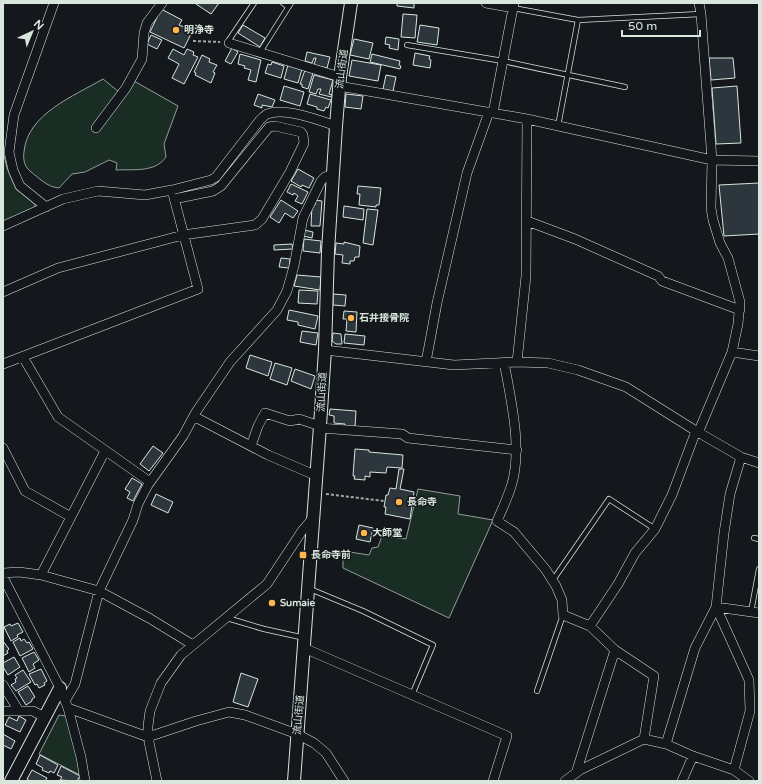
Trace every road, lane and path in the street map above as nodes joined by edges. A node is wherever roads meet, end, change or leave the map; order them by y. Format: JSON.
{"nodes":[{"id":1,"x":54,"y":3,"type":"edge"},
{"id":2,"x":162,"y":3,"type":"edge"},
{"id":3,"x":254,"y":3,"type":"edge"},
{"id":4,"x":283,"y":3,"type":"edge"},
{"id":5,"x":350,"y":3,"type":"edge"},
{"id":6,"x":486,"y":3,"type":"edge"},
{"id":7,"x":698,"y":3,"type":"edge"},
{"id":8,"x":289,"y":5,"type":"edge"},
{"id":9,"x":514,"y":6,"type":"edge"},
{"id":10,"x":701,"y":14,"type":"junction"},
{"id":11,"x":578,"y":20,"type":"junction"},
{"id":12,"x":193,"y":41,"type":"dead end"},
{"id":13,"x":229,"y":43,"type":"junction"},
{"id":14,"x":407,"y":45,"type":"dead end"},
{"id":15,"x":260,"y":53,"type":"junction"},
{"id":16,"x":503,"y":61,"type":"junction"},
{"id":17,"x":568,"y":74,"type":"junction"},
{"id":18,"x":340,"y":82,"type":"junction"},
{"id":19,"x":625,"y":87,"type":"dead end"},
{"id":20,"x":491,"y":112,"type":"junction"},
{"id":21,"x":527,"y":119,"type":"junction"},
{"id":22,"x":336,"y":126,"type":"junction"},
{"id":23,"x":558,"y":126,"type":"junction"},
{"id":24,"x":96,"y":128,"type":"dead end"},
{"id":25,"x":6,"y":144,"type":"edge"},
{"id":26,"x":712,"y":160,"type":"junction"},
{"id":27,"x":759,"y":161,"type":"edge"},
{"id":28,"x":333,"y":174,"type":"junction"},
{"id":29,"x":173,"y":194,"type":"junction"},
{"id":30,"x":46,"y":207,"type":"junction"},
{"id":31,"x":527,"y":220,"type":"junction"},
{"id":32,"x":3,"y":226,"type":"edge"},
{"id":33,"x":183,"y":235,"type":"junction"},
{"id":34,"x":3,"y":292,"type":"edge"},
{"id":35,"x":740,"y":310,"type":"junction"},
{"id":36,"x":325,"y":350,"type":"junction"},
{"id":37,"x":732,"y":352,"type":"junction"},
{"id":38,"x":759,"y":356,"type":"edge"},
{"id":39,"x":23,"y":357,"type":"junction"},
{"id":40,"x":426,"y":362,"type":"junction"},
{"id":41,"x":504,"y":362,"type":"junction"},
{"id":42,"x":517,"y":362,"type":"junction"},
{"id":43,"x":3,"y":364,"type":"edge"},
{"id":44,"x":195,"y":417,"type":"junction"},
{"id":45,"x":320,"y":427,"type":"junction"},
{"id":46,"x":697,"y":432,"type":"junction"},
{"id":47,"x":251,"y":446,"type":"junction"},
{"id":48,"x":3,"y":448,"type":"edge"},
{"id":49,"x":517,"y":450,"type":"junction"},
{"id":50,"x":105,"y":451,"type":"junction"},
{"id":51,"x":741,"y":457,"type":"junction"},
{"id":52,"x":759,"y":462,"type":"edge"},
{"id":53,"x":316,"y":476,"type":"junction"},
{"id":54,"x":150,"y":482,"type":"junction"},
{"id":55,"x":315,"y":493,"type":"junction"},
{"id":56,"x":384,"y":501,"type":"dead end"},
{"id":57,"x":71,"y":517,"type":"junction"},
{"id":58,"x":314,"y":517,"type":"junction"},
{"id":59,"x":655,"y":529,"type":"junction"},
{"id":60,"x":759,"y":569,"type":"edge"},
{"id":61,"x":3,"y":572,"type":"edge"},
{"id":62,"x":41,"y":575,"type":"junction"},
{"id":63,"x":3,"y":577,"type":"edge"},
{"id":64,"x":553,"y":580,"type":"junction"},
{"id":65,"x":308,"y":589,"type":"junction"},
{"id":66,"x":99,"y":591,"type":"junction"},
{"id":67,"x":716,"y":607,"type":"junction"},
{"id":68,"x":755,"y":613,"type":"edge"},
{"id":69,"x":563,"y":615,"type":"junction"},
{"id":70,"x":227,"y":618,"type":"junction"},
{"id":71,"x":590,"y":626,"type":"junction"},
{"id":72,"x":304,"y":643,"type":"junction"},
{"id":73,"x":193,"y":645,"type":"junction"},
{"id":74,"x":615,"y":650,"type":"junction"},
{"id":75,"x":3,"y":685,"type":"edge"},
{"id":76,"x":60,"y":688,"type":"junction"},
{"id":77,"x":537,"y":691,"type":"dead end"},
{"id":78,"x":412,"y":695,"type":"junction"},
{"id":79,"x":66,"y":705,"type":"junction"},
{"id":80,"x":3,"y":711,"type":"edge"},
{"id":81,"x":19,"y":711,"type":"junction"},
{"id":82,"x":44,"y":717,"type":"junction"},
{"id":83,"x":297,"y":734,"type":"junction"},
{"id":84,"x":148,"y":737,"type":"junction"},
{"id":85,"x":644,"y":739,"type":"junction"},
{"id":86,"x":666,"y":744,"type":"junction"},
{"id":87,"x":693,"y":756,"type":"junction"},
{"id":88,"x":734,"y":770,"type":"junction"},
{"id":89,"x":576,"y":773,"type":"junction"},
{"id":90,"x":11,"y":781,"type":"edge"},
{"id":91,"x":85,"y":781,"type":"edge"},
{"id":92,"x":157,"y":781,"type":"edge"},
{"id":93,"x":294,"y":781,"type":"edge"},
{"id":94,"x":344,"y":781,"type":"edge"},
{"id":95,"x":493,"y":781,"type":"edge"},
{"id":96,"x":565,"y":781,"type":"edge"},
{"id":97,"x":682,"y":781,"type":"edge"},
{"id":98,"x":749,"y":781,"type":"edge"}],
"edges":[{"from":1,"to":25,"type":"street"},
{"from":2,"to":24,"type":"street"},
{"from":3,"to":13,"type":"lane"},
{"from":4,"to":8,"type":"lane"},
{"from":5,"to":18,"type":"street","name":"流山街道"},
{"from":6,"to":9,"type":"street"},
{"from":7,"to":10,"type":"street"},
{"from":8,"to":15,"type":"lane"},
{"from":9,"to":11,"type":"lane"},
{"from":9,"to":16,"type":"street"},
{"from":10,"to":11,"type":"lane"},
{"from":10,"to":26,"type":"street"},
{"from":11,"to":17,"type":"lane"},
{"from":12,"to":13,"type":"path"},
{"from":13,"to":15,"type":"street"},
{"from":14,"to":16,"type":"lane"},
{"from":15,"to":18,"type":"street"},
{"from":16,"to":17,"type":"lane"},
{"from":16,"to":20,"type":"street"},
{"from":17,"to":19,"type":"lane"},
{"from":17,"to":23,"type":"lane"},
{"from":18,"to":20,"type":"street"},
{"from":18,"to":22,"type":"street","name":"流山街道"},
{"from":20,"to":21,"type":"street"},
{"from":20,"to":40,"type":"street"},
{"from":21,"to":23,"type":"street"},
{"from":21,"to":31,"type":"street"},
{"from":22,"to":28,"type":"street","name":"流山街道"},
{"from":22,"to":29,"type":"street"},
{"from":23,"to":26,"type":"street"},
{"from":25,"to":30,"type":"street"},
{"from":26,"to":27,"type":"street"},
{"from":26,"to":35,"type":"street"},
{"from":28,"to":36,"type":"street","name":"流山街道"},
{"from":28,"to":44,"type":"street"},
{"from":29,"to":30,"type":"street"},
{"from":29,"to":33,"type":"street"},
{"from":29,"to":33,"type":"street"},
{"from":30,"to":32,"type":"street"},
{"from":31,"to":35,"type":"street"},
{"from":31,"to":42,"type":"street"},
{"from":33,"to":34,"type":"street"},
{"from":33,"to":39,"type":"street"},
{"from":35,"to":37,"type":"street"},
{"from":36,"to":40,"type":"street"},
{"from":36,"to":45,"type":"street","name":"流山街道"},
{"from":37,"to":38,"type":"street"},
{"from":37,"to":46,"type":"street"},
{"from":39,"to":43,"type":"street"},
{"from":39,"to":50,"type":"street"},
{"from":40,"to":41,"type":"street"},
{"from":41,"to":42,"type":"street"},
{"from":41,"to":49,"type":"street"},
{"from":42,"to":46,"type":"street"},
{"from":44,"to":47,"type":"street"},
{"from":44,"to":54,"type":"street"},
{"from":45,"to":47,"type":"street"},
{"from":45,"to":49,"type":"street"},
{"from":45,"to":53,"type":"street","name":"流山街道"},
{"from":46,"to":51,"type":"street"},
{"from":46,"to":59,"type":"street"},
{"from":47,"to":53,"type":"street"},
{"from":48,"to":57,"type":"street"},
{"from":49,"to":64,"type":"street"},
{"from":50,"to":54,"type":"street"},
{"from":50,"to":57,"type":"street"},
{"from":51,"to":52,"type":"street"},
{"from":51,"to":67,"type":"street"},
{"from":53,"to":55,"type":"street","name":"流山街道"},
{"from":54,"to":66,"type":"street"},
{"from":55,"to":56,"type":"path"},
{"from":55,"to":58,"type":"street","name":"流山街道"},
{"from":57,"to":62,"type":"street"},
{"from":58,"to":65,"type":"street","name":"流山街道"},
{"from":58,"to":70,"type":"street"},
{"from":59,"to":64,"type":"lane"},
{"from":59,"to":71,"type":"street"},
{"from":60,"to":68,"type":"lane"},
{"from":61,"to":62,"type":"street"},
{"from":62,"to":66,"type":"street"},
{"from":63,"to":76,"type":"street"},
{"from":64,"to":69,"type":"street"},
{"from":65,"to":72,"type":"street","name":"流山街道"},
{"from":65,"to":78,"type":"lane"},
{"from":66,"to":73,"type":"street"},
{"from":66,"to":79,"type":"street"},
{"from":67,"to":68,"type":"street"},
{"from":67,"to":86,"type":"street"},
{"from":67,"to":88,"type":"street"},
{"from":69,"to":71,"type":"street"},
{"from":69,"to":77,"type":"lane"},
{"from":70,"to":72,"type":"lane"},
{"from":70,"to":73,"type":"street"},
{"from":71,"to":74,"type":"street"},
{"from":72,"to":78,"type":"street"},
{"from":72,"to":83,"type":"street","name":"流山街道"},
{"from":73,"to":84,"type":"street"},
{"from":74,"to":85,"type":"street"},
{"from":74,"to":89,"type":"street"},
{"from":75,"to":81,"type":"street"},
{"from":76,"to":79,"type":"street"},
{"from":76,"to":82,"type":"street"},
{"from":78,"to":95,"type":"street"},
{"from":79,"to":84,"type":"street"},
{"from":79,"to":91,"type":"street"},
{"from":80,"to":81,"type":"street"},
{"from":81,"to":82,"type":"street"},
{"from":82,"to":90,"type":"street"},
{"from":83,"to":84,"type":"street"},
{"from":83,"to":93,"type":"street","name":"流山街道"},
{"from":83,"to":94,"type":"street"},
{"from":84,"to":92,"type":"street"},
{"from":85,"to":86,"type":"street"},
{"from":85,"to":89,"type":"street"},
{"from":86,"to":87,"type":"street"},
{"from":87,"to":88,"type":"street"},
{"from":87,"to":97,"type":"street"},
{"from":88,"to":98,"type":"street"},
{"from":89,"to":96,"type":"street"}]}
